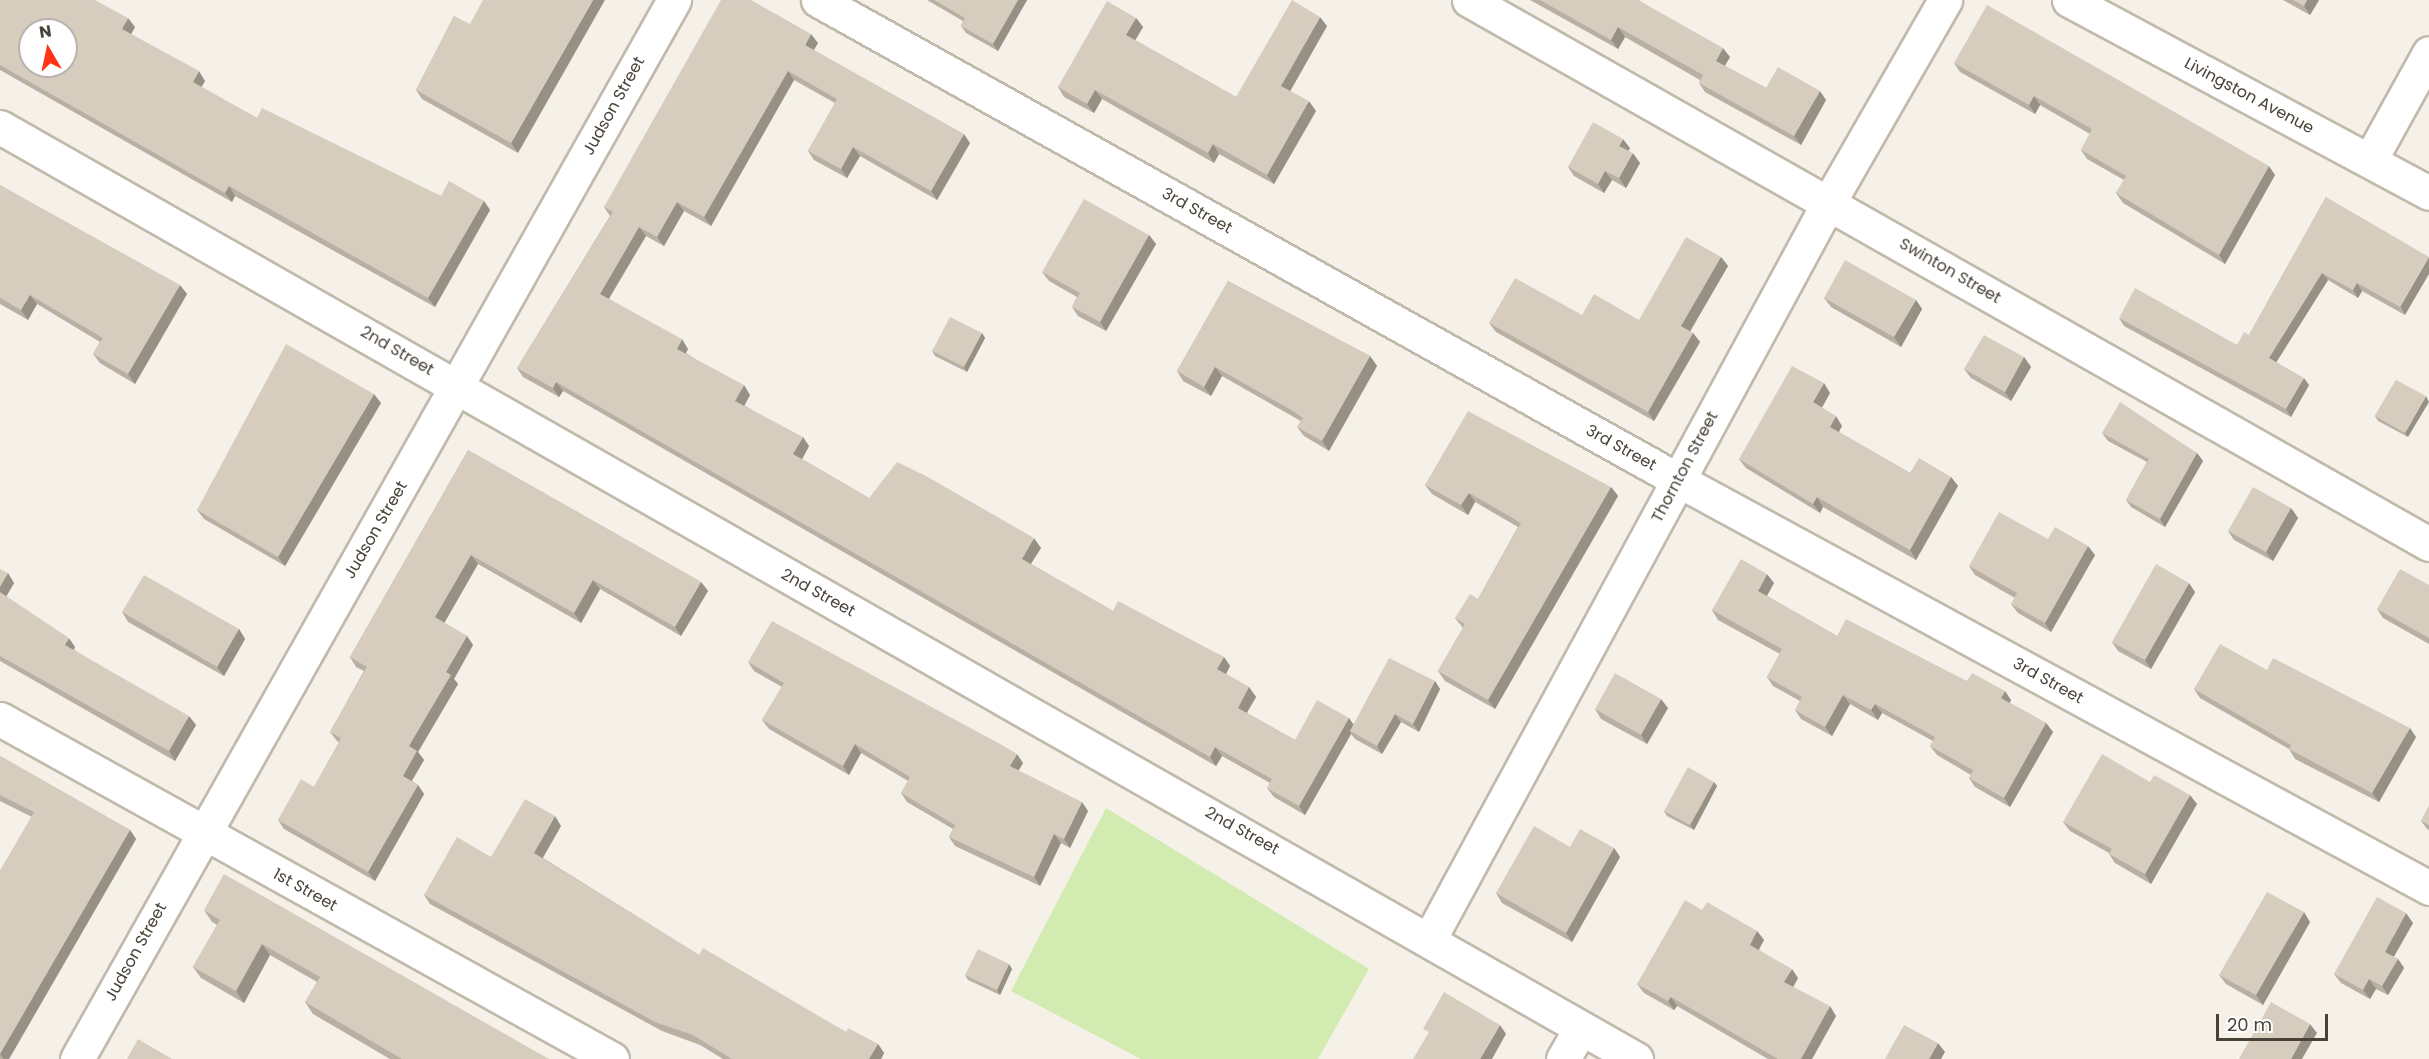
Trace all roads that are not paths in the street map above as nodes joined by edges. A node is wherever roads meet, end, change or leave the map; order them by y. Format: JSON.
{"nodes":[{"id":1,"x":674,"y":0,"type":"edge"},
{"id":2,"x":818,"y":0,"type":"edge"},
{"id":3,"x":1469,"y":0,"type":"edge"},
{"id":4,"x":1945,"y":0,"type":"edge"},
{"id":5,"x":2069,"y":0,"type":"edge"},
{"id":6,"x":2429,"y":53,"type":"edge"},
{"id":7,"x":0,"y":127,"type":"edge"},
{"id":8,"x":2370,"y":160,"type":"junction"},
{"id":9,"x":2429,"y":192,"type":"edge"},
{"id":10,"x":1829,"y":202,"type":"junction"},
{"id":11,"x":458,"y":386,"type":"junction"},
{"id":12,"x":1678,"y":480,"type":"junction"},
{"id":13,"x":2429,"y":544,"type":"edge"},
{"id":14,"x":0,"y":719,"type":"edge"},
{"id":15,"x":204,"y":834,"type":"junction"},
{"id":16,"x":2429,"y":888,"type":"edge"},
{"id":17,"x":1430,"y":938,"type":"junction"},
{"id":18,"x":1580,"y":1029,"type":"junction"},
{"id":19,"x":77,"y":1059,"type":"edge"},
{"id":20,"x":612,"y":1059,"type":"edge"},
{"id":21,"x":1563,"y":1059,"type":"edge"},
{"id":22,"x":1636,"y":1059,"type":"edge"}],
"edges":[{"from":1,"to":11,"type":"street","name":"Judson Street"},
{"from":2,"to":12,"type":"street","name":"3rd Street"},
{"from":3,"to":10,"type":"street","name":"Swinton Street"},
{"from":4,"to":10,"type":"street","name":"Thornton Street"},
{"from":5,"to":8,"type":"street","name":"Livingston Avenue"},
{"from":6,"to":8,"type":"street"},
{"from":7,"to":11,"type":"street","name":"2nd Street"},
{"from":8,"to":9,"type":"street","name":"Livingston Avenue"},
{"from":10,"to":12,"type":"street","name":"Thornton Street"},
{"from":10,"to":13,"type":"street","name":"Swinton Street"},
{"from":11,"to":15,"type":"street","name":"Judson Street"},
{"from":11,"to":17,"type":"street","name":"2nd Street"},
{"from":12,"to":16,"type":"street","name":"3rd Street"},
{"from":12,"to":17,"type":"street","name":"Thornton Street"},
{"from":14,"to":15,"type":"street","name":"1st Street"},
{"from":15,"to":19,"type":"street","name":"Judson Street"},
{"from":15,"to":20,"type":"street","name":"1st Street"},
{"from":17,"to":18,"type":"street","name":"2nd Street"},
{"from":18,"to":21,"type":"street"},
{"from":18,"to":22,"type":"street","name":"2nd Street"}]}
